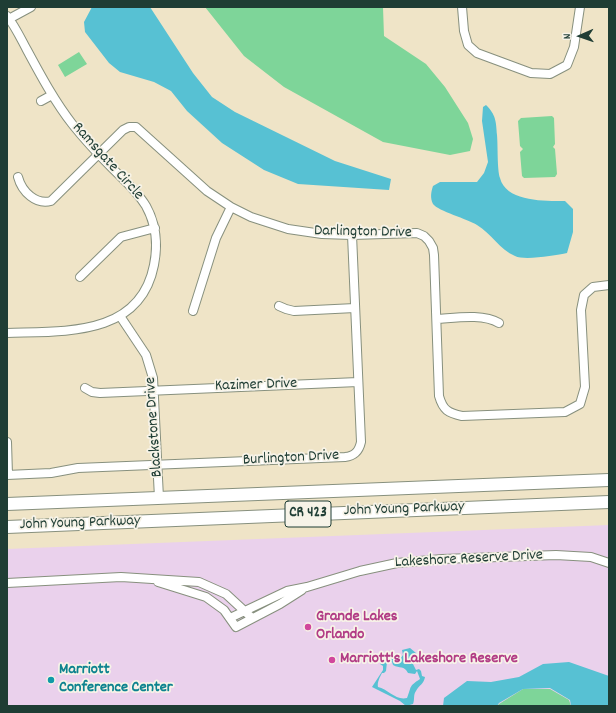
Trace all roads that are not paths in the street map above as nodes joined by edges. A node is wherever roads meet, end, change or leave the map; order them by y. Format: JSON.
{"nodes":[{"id":1,"x":31,"y":7,"type":"edge"},
{"id":2,"x":462,"y":7,"type":"edge"},
{"id":3,"x":580,"y":7,"type":"edge"},
{"id":4,"x":8,"y":18,"type":"edge"},
{"id":5,"x":52,"y":94,"type":"junction"},
{"id":6,"x":41,"y":101,"type":"dead end"},
{"id":7,"x":98,"y":154,"type":"junction"},
{"id":8,"x":18,"y":178,"type":"dead end"},
{"id":9,"x":231,"y":207,"type":"junction"},
{"id":10,"x":155,"y":228,"type":"junction"},
{"id":11,"x":352,"y":235,"type":"junction"},
{"id":12,"x":80,"y":277,"type":"dead end"},
{"id":13,"x":609,"y":285,"type":"edge"},
{"id":14,"x":279,"y":306,"type":"dead end"},
{"id":15,"x":355,"y":308,"type":"junction"},
{"id":16,"x":192,"y":311,"type":"dead end"},
{"id":17,"x":120,"y":316,"type":"junction"},
{"id":18,"x":437,"y":319,"type":"junction"},
{"id":19,"x":498,"y":323,"type":"dead end"},
{"id":20,"x":7,"y":333,"type":"edge"},
{"id":21,"x":358,"y":382,"type":"junction"},
{"id":22,"x":85,"y":388,"type":"dead end"},
{"id":23,"x":155,"y":391,"type":"junction"},
{"id":24,"x":7,"y":442,"type":"edge"},
{"id":25,"x":158,"y":465,"type":"junction"},
{"id":26,"x":8,"y":475,"type":"edge"},
{"id":27,"x":609,"y":480,"type":"edge"},
{"id":28,"x":160,"y":498,"type":"junction"},
{"id":29,"x":609,"y":502,"type":"edge"},
{"id":30,"x":7,"y":504,"type":"edge"},
{"id":31,"x":7,"y":527,"type":"edge"},
{"id":32,"x":609,"y":563,"type":"edge"},
{"id":33,"x":145,"y":578,"type":"junction"},
{"id":34,"x":7,"y":583,"type":"edge"},
{"id":35,"x":307,"y":587,"type":"junction"},
{"id":36,"x":244,"y":611,"type":"junction"},
{"id":37,"x":230,"y":618,"type":"junction"},
{"id":38,"x":252,"y":618,"type":"junction"}],
"edges":[{"from":1,"to":4,"type":"street"},
{"from":2,"to":3,"type":"street"},
{"from":4,"to":5,"type":"street","name":"Ramsgate Circle"},
{"from":5,"to":6,"type":"street"},
{"from":5,"to":7,"type":"street","name":"Ramsgate Circle"},
{"from":7,"to":8,"type":"street","name":"Darlington Drive"},
{"from":7,"to":9,"type":"street","name":"Darlington Drive"},
{"from":7,"to":10,"type":"street","name":"Ramsgate Circle"},
{"from":9,"to":11,"type":"street","name":"Darlington Drive"},
{"from":9,"to":16,"type":"street"},
{"from":10,"to":12,"type":"street"},
{"from":10,"to":17,"type":"street","name":"Ramsgate Circle"},
{"from":11,"to":15,"type":"street","name":"Burlington Drive"},
{"from":11,"to":18,"type":"street","name":"Darlington Drive"},
{"from":13,"to":18,"type":"street","name":"Darlington Drive"},
{"from":14,"to":15,"type":"street"},
{"from":15,"to":21,"type":"street","name":"Burlington Drive"},
{"from":17,"to":20,"type":"street","name":"Ramsgate Circle"},
{"from":17,"to":23,"type":"street","name":"Blackstone Drive"},
{"from":18,"to":19,"type":"street"},
{"from":21,"to":23,"type":"street","name":"Kazimer Drive"},
{"from":21,"to":25,"type":"street","name":"Burlington Drive"},
{"from":22,"to":23,"type":"street","name":"Kazimer Drive"},
{"from":23,"to":25,"type":"street","name":"Blackstone Drive"},
{"from":24,"to":26,"type":"street"},
{"from":25,"to":26,"type":"street","name":"Burlington Drive"},
{"from":25,"to":28,"type":"street","name":"Blackstone Drive"},
{"from":27,"to":28,"type":"highway","name":"John Young Parkway","number":"CR 423"},
{"from":28,"to":30,"type":"highway","name":"John Young Parkway","number":"CR 423"},
{"from":29,"to":31,"type":"highway","name":"John Young Parkway","number":"CR 423"},
{"from":32,"to":35,"type":"street","name":"Lakeshore Reserve Drive"},
{"from":33,"to":34,"type":"street"},
{"from":33,"to":36,"type":"street"},
{"from":33,"to":37,"type":"street"},
{"from":35,"to":36,"type":"street","name":"Lakeshore Reserve Drive"},
{"from":35,"to":38,"type":"street","name":"Lakeshore Reserve Drive"},
{"from":36,"to":37,"type":"street","name":"Lakeshore Reserve Drive"},
{"from":36,"to":38,"type":"street"},
{"from":37,"to":38,"type":"street","name":"Lakeshore Reserve Drive"}]}
